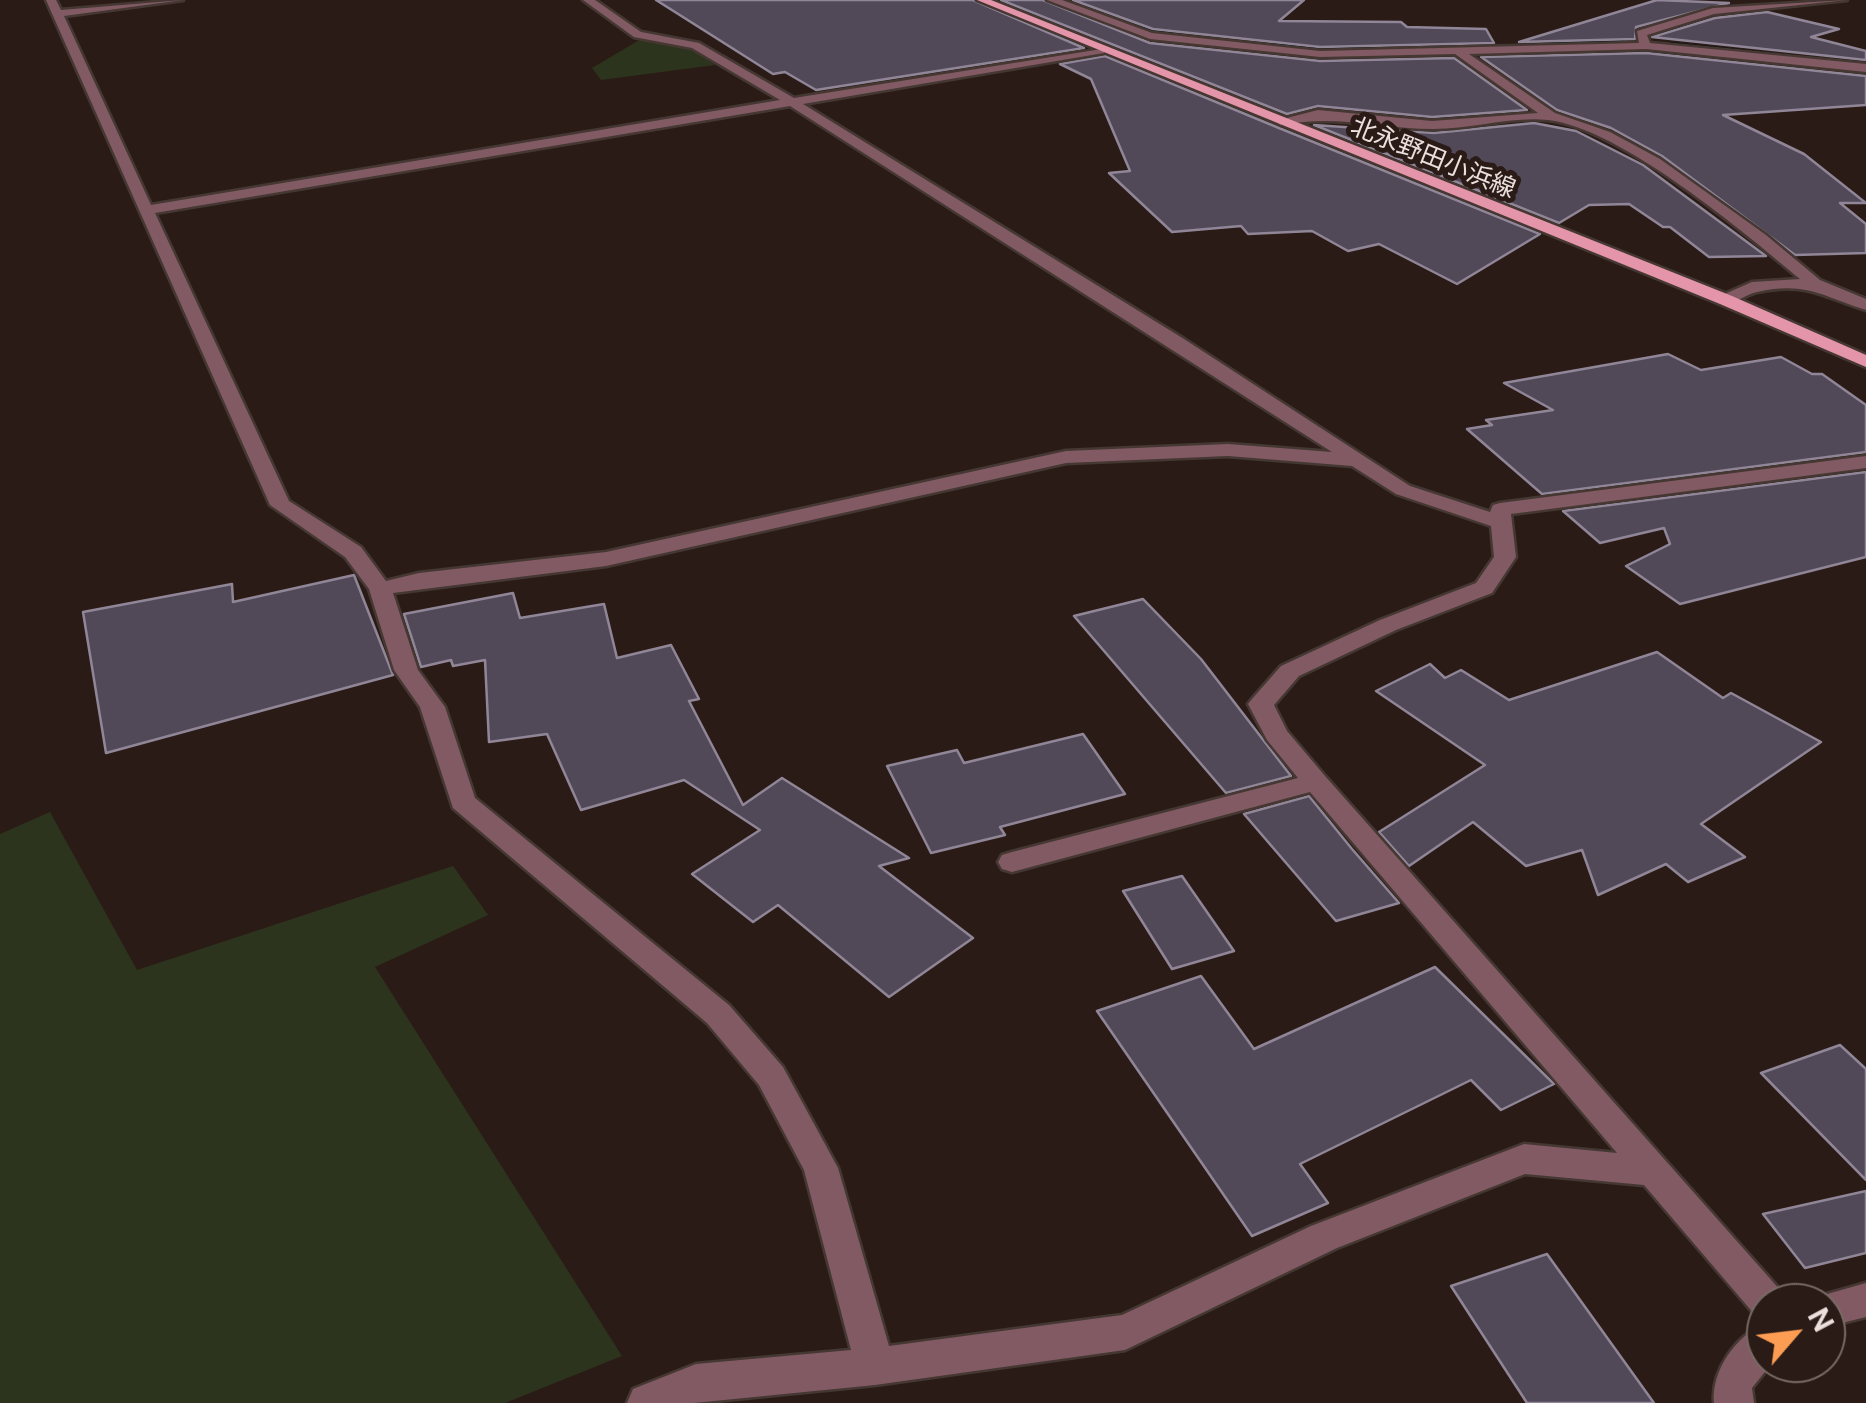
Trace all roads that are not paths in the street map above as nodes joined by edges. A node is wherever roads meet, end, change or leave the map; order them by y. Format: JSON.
{"nodes":[{"id":1,"x":51,"y":0,"type":"edge"},
{"id":2,"x":178,"y":0,"type":"edge"},
{"id":3,"x":588,"y":0,"type":"edge"},
{"id":4,"x":982,"y":0,"type":"edge"},
{"id":5,"x":1052,"y":0,"type":"edge"},
{"id":6,"x":1842,"y":0,"type":"edge"},
{"id":7,"x":56,"y":14,"type":"junction"},
{"id":8,"x":1080,"y":14,"type":"junction"},
{"id":9,"x":1037,"y":22,"type":"junction"},
{"id":10,"x":1646,"y":46,"type":"junction"},
{"id":11,"x":1104,"y":50,"type":"junction"},
{"id":12,"x":1460,"y":53,"type":"junction"},
{"id":13,"x":1866,"y":68,"type":"edge"},
{"id":14,"x":790,"y":101,"type":"junction"},
{"id":15,"x":1550,"y":116,"type":"junction"},
{"id":16,"x":1281,"y":121,"type":"junction"},
{"id":17,"x":145,"y":210,"type":"junction"},
{"id":18,"x":1814,"y":283,"type":"junction"},
{"id":19,"x":1726,"y":300,"type":"junction"},
{"id":20,"x":1866,"y":305,"type":"edge"},
{"id":21,"x":1866,"y":362,"type":"edge"},
{"id":22,"x":1358,"y":460,"type":"junction"},
{"id":23,"x":1866,"y":462,"type":"edge"},
{"id":24,"x":1502,"y":523,"type":"junction"},
{"id":25,"x":380,"y":589,"type":"junction"},
{"id":26,"x":1316,"y":782,"type":"junction"},
{"id":27,"x":1012,"y":862,"type":"dead end"},
{"id":28,"x":1650,"y":1171,"type":"junction"},
{"id":29,"x":1750,"y":1283,"type":"edge"},
{"id":30,"x":875,"y":1366,"type":"junction"},
{"id":31,"x":1746,"y":1366,"type":"edge"},
{"id":32,"x":700,"y":1393,"type":"edge"},
{"id":33,"x":647,"y":1403,"type":"edge"},
{"id":34,"x":1734,"y":1403,"type":"edge"}],
"edges":[{"from":1,"to":7,"type":"street"},
{"from":2,"to":7,"type":"street"},
{"from":3,"to":14,"type":"street"},
{"from":4,"to":9,"type":"main road","name":"北永野田小浜線"},
{"from":5,"to":8,"type":"street"},
{"from":6,"to":10,"type":"street"},
{"from":7,"to":17,"type":"street"},
{"from":8,"to":9,"type":"street"},
{"from":8,"to":12,"type":"street"},
{"from":9,"to":11,"type":"main road","name":"北永野田小浜線"},
{"from":10,"to":12,"type":"street"},
{"from":10,"to":13,"type":"street"},
{"from":11,"to":14,"type":"street"},
{"from":11,"to":16,"type":"main road","name":"北永野田小浜線"},
{"from":12,"to":15,"type":"street"},
{"from":14,"to":17,"type":"street"},
{"from":14,"to":22,"type":"street"},
{"from":15,"to":16,"type":"street"},
{"from":15,"to":18,"type":"street"},
{"from":16,"to":19,"type":"main road","name":"北永野田小浜線"},
{"from":17,"to":25,"type":"street"},
{"from":18,"to":19,"type":"street"},
{"from":18,"to":20,"type":"street"},
{"from":19,"to":21,"type":"main road","name":"北永野田小浜線"},
{"from":22,"to":24,"type":"street"},
{"from":22,"to":25,"type":"street"},
{"from":23,"to":24,"type":"street"},
{"from":24,"to":26,"type":"street"},
{"from":25,"to":30,"type":"street"},
{"from":26,"to":27,"type":"street"},
{"from":26,"to":28,"type":"street"},
{"from":28,"to":29,"type":"street"},
{"from":28,"to":30,"type":"street"},
{"from":30,"to":32,"type":"street"},
{"from":31,"to":34,"type":"street"},
{"from":32,"to":33,"type":"street"}]}
